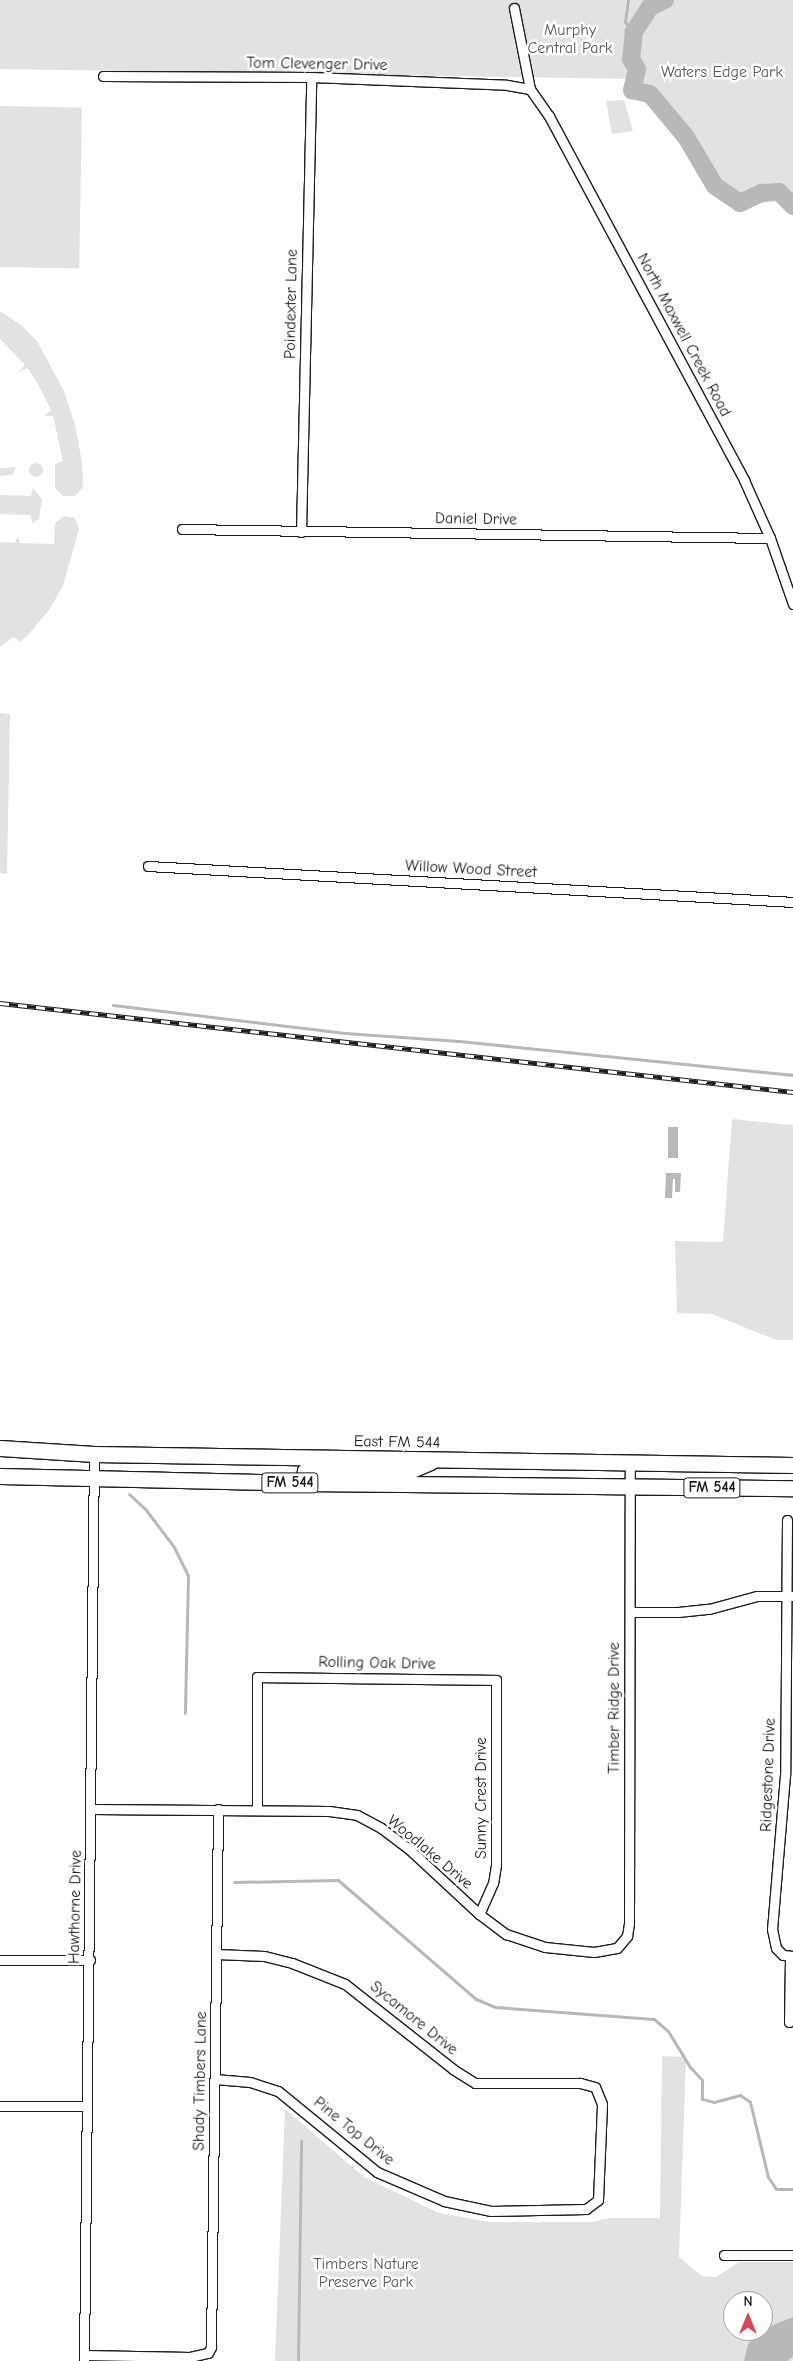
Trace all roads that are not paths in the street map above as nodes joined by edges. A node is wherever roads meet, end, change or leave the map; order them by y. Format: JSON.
{"nodes":[{"id":1,"x":514,"y":8,"type":"dead end"},
{"id":2,"x":103,"y":76,"type":"dead end"},
{"id":3,"x":311,"y":77,"type":"junction"},
{"id":4,"x":530,"y":89,"type":"junction"},
{"id":5,"x":182,"y":529,"type":"dead end"},
{"id":6,"x":301,"y":532,"type":"junction"},
{"id":7,"x":770,"y":538,"type":"junction"},
{"id":8,"x":793,"y":604,"type":"edge"},
{"id":9,"x":148,"y":866,"type":"dead end"},
{"id":10,"x":793,"y":902,"type":"edge"},
{"id":11,"x":0,"y":1448,"type":"edge"},
{"id":12,"x":94,"y":1454,"type":"junction"},
{"id":13,"x":436,"y":1460,"type":"junction"},
{"id":14,"x":630,"y":1464,"type":"junction"},
{"id":15,"x":793,"y":1465,"type":"edge"},
{"id":16,"x":0,"y":1476,"type":"edge"},
{"id":17,"x":94,"y":1480,"type":"junction"},
{"id":18,"x":303,"y":1484,"type":"junction"},
{"id":19,"x":630,"y":1488,"type":"junction"},
{"id":20,"x":793,"y":1488,"type":"edge"},
{"id":21,"x":788,"y":1520,"type":"dead end"},
{"id":22,"x":790,"y":1596,"type":"edge"},
{"id":23,"x":630,"y":1612,"type":"junction"},
{"id":24,"x":496,"y":1680,"type":"joint"},
{"id":25,"x":789,"y":1775,"type":"edge"},
{"id":26,"x":92,"y":1809,"type":"junction"},
{"id":27,"x":218,"y":1810,"type":"junction"},
{"id":28,"x":257,"y":1810,"type":"junction"},
{"id":29,"x":479,"y":1914,"type":"junction"},
{"id":30,"x":617,"y":1948,"type":"joint"},
{"id":31,"x":216,"y":1954,"type":"junction"},
{"id":32,"x":791,"y":1956,"type":"edge"},
{"id":33,"x":0,"y":1960,"type":"edge"},
{"id":34,"x":90,"y":1960,"type":"junction"},
{"id":35,"x":789,"y":2022,"type":"dead end"},
{"id":36,"x":215,"y":2078,"type":"junction"},
{"id":37,"x":0,"y":2106,"type":"edge"},
{"id":38,"x":87,"y":2106,"type":"junction"},
{"id":39,"x":594,"y":2205,"type":"joint"},
{"id":40,"x":724,"y":2255,"type":"dead end"},
{"id":41,"x":793,"y":2255,"type":"edge"},
{"id":42,"x":84,"y":2358,"type":"edge"}],
"edges":[{"from":1,"to":4,"type":"street"},
{"from":2,"to":3,"type":"street","name":"Tom Clevenger Drive"},
{"from":3,"to":4,"type":"street","name":"Tom Clevenger Drive"},
{"from":3,"to":6,"type":"street","name":"Poindexter Lane"},
{"from":4,"to":7,"type":"street","name":"North Maxwell Creek Road"},
{"from":5,"to":6,"type":"street","name":"Daniel Drive"},
{"from":6,"to":7,"type":"street","name":"Daniel Drive"},
{"from":7,"to":8,"type":"street","name":"North Maxwell Creek Road"},
{"from":9,"to":10,"type":"street","name":"Willow Wood Street"},
{"from":11,"to":12,"type":"main road","name":"East FM 544","number":"FM 544"},
{"from":12,"to":13,"type":"main road","name":"East FM 544","number":"FM 544"},
{"from":12,"to":17,"type":"street","name":"Hawthorne Drive"},
{"from":13,"to":14,"type":"main road","name":"East FM 544","number":"FM 544"},
{"from":13,"to":18,"type":"main road"},
{"from":14,"to":15,"type":"main road","name":"East FM 544","number":"FM 544"},
{"from":14,"to":19,"type":"street","name":"Timber Ridge Drive"},
{"from":16,"to":17,"type":"main road","number":"FM 544"},
{"from":17,"to":18,"type":"main road","number":"FM 544"},
{"from":17,"to":26,"type":"street","name":"Hawthorne Drive"},
{"from":18,"to":19,"type":"main road","number":"FM 544"},
{"from":19,"to":20,"type":"main road","number":"FM 544"},
{"from":19,"to":23,"type":"street","name":"Timber Ridge Drive"},
{"from":21,"to":22,"type":"street","name":"Ridgestone Drive"},
{"from":22,"to":23,"type":"street"},
{"from":22,"to":25,"type":"street","name":"Ridgestone Drive"},
{"from":23,"to":30,"type":"street","name":"Timber Ridge Drive"},
{"from":24,"to":28,"type":"street","name":"Rolling Oak Drive"},
{"from":24,"to":29,"type":"street","name":"Sunny Crest Drive"},
{"from":25,"to":32,"type":"street","name":"Ridgestone Drive"},
{"from":26,"to":27,"type":"street","name":"Woodlake Drive"},
{"from":26,"to":34,"type":"street","name":"Hawthorne Drive"},
{"from":27,"to":28,"type":"street","name":"Woodlake Drive"},
{"from":27,"to":31,"type":"street","name":"Shady Timbers Lane"},
{"from":28,"to":29,"type":"street","name":"Woodlake Drive"},
{"from":29,"to":30,"type":"street","name":"Woodlake Drive"},
{"from":31,"to":36,"type":"street","name":"Shady Timbers Lane"},
{"from":31,"to":39,"type":"street","name":"Sycamore Drive"},
{"from":32,"to":35,"type":"street","name":"Ridgestone Drive"},
{"from":33,"to":34,"type":"street"},
{"from":34,"to":38,"type":"street","name":"Hawthorne Drive"},
{"from":36,"to":39,"type":"street","name":"Pine Top Drive"},
{"from":36,"to":42,"type":"street","name":"Shady Timbers Lane"},
{"from":37,"to":38,"type":"street"},
{"from":38,"to":42,"type":"street","name":"Hawthorne Drive"},
{"from":40,"to":41,"type":"street"}]}
